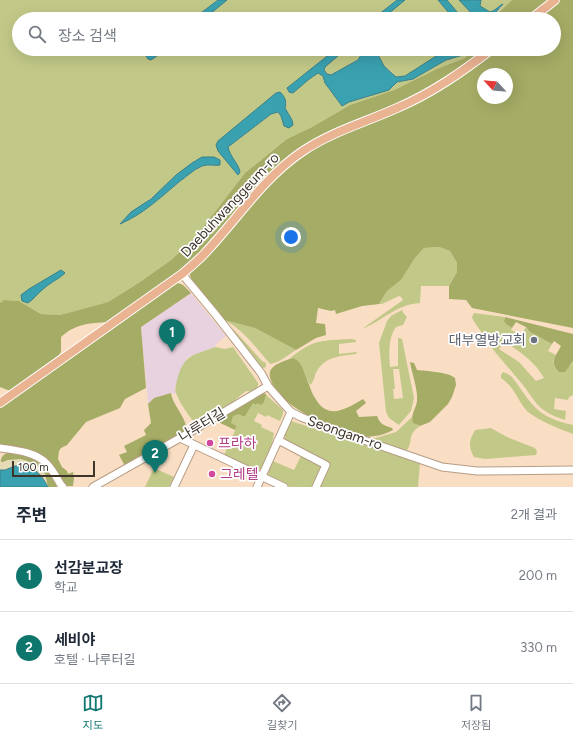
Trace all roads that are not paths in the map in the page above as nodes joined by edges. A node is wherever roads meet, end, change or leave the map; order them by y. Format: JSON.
{"nodes":[{"id":1,"x":555,"y":0,"type":"edge"},
{"id":2,"x":540,"y":12,"type":"edge"},
{"id":3,"x":483,"y":56,"type":"edge"},
{"id":4,"x":182,"y":274,"type":"junction"},
{"id":5,"x":268,"y":386,"type":"junction"},
{"id":6,"x":0,"y":403,"type":"edge"},
{"id":7,"x":291,"y":412,"type":"junction"},
{"id":8,"x":180,"y":438,"type":"junction"},
{"id":9,"x":278,"y":440,"type":"junction"},
{"id":10,"x":194,"y":445,"type":"junction"},
{"id":11,"x":0,"y":448,"type":"edge"},
{"id":12,"x":573,"y":470,"type":"edge"},
{"id":13,"x":262,"y":476,"type":"junction"},
{"id":14,"x":63,"y":487,"type":"edge"},
{"id":15,"x":95,"y":487,"type":"edge"},
{"id":16,"x":174,"y":487,"type":"edge"},
{"id":17,"x":257,"y":487,"type":"edge"},
{"id":18,"x":284,"y":487,"type":"edge"},
{"id":19,"x":316,"y":487,"type":"edge"}],
"edges":[{"from":1,"to":2,"type":"main road"},
{"from":3,"to":4,"type":"main road","name":"Daebuhwanggeum-ro"},
{"from":4,"to":5,"type":"street","name":"Seongam-ro"},
{"from":4,"to":6,"type":"main road","name":"Daebuhwanggeum-ro"},
{"from":5,"to":7,"type":"street","name":"Seongam-ro"},
{"from":5,"to":8,"type":"street","name":"나루터길"},
{"from":7,"to":9,"type":"street"},
{"from":7,"to":12,"type":"street","name":"Seongam-ro"},
{"from":8,"to":10,"type":"street"},
{"from":8,"to":15,"type":"street","name":"나루터길"},
{"from":9,"to":13,"type":"street"},
{"from":9,"to":19,"type":"street"},
{"from":10,"to":13,"type":"street"},
{"from":10,"to":16,"type":"street"},
{"from":11,"to":14,"type":"street"},
{"from":13,"to":17,"type":"street"},
{"from":13,"to":18,"type":"street"}]}
